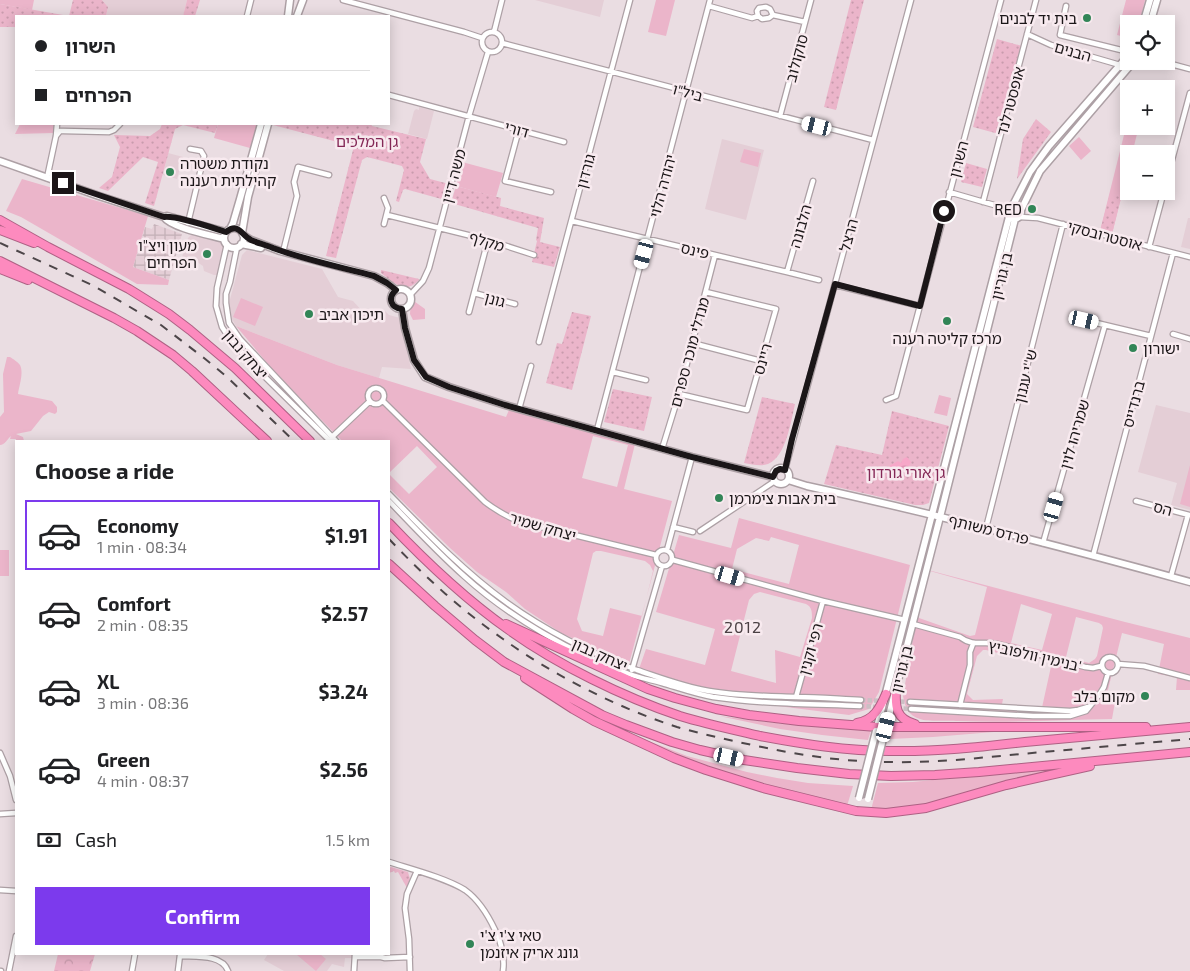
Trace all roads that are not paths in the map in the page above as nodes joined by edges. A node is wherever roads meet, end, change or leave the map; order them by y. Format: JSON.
{"nodes":[{"id":1,"x":251,"y":0,"type":"edge"},
{"id":2,"x":290,"y":0,"type":"edge"},
{"id":3,"x":303,"y":0,"type":"edge"},
{"id":4,"x":343,"y":0,"type":"edge"},
{"id":5,"x":502,"y":0,"type":"edge"},
{"id":6,"x":630,"y":0,"type":"edge"},
{"id":7,"x":710,"y":0,"type":"edge"},
{"id":8,"x":811,"y":0,"type":"edge"},
{"id":9,"x":911,"y":0,"type":"edge"},
{"id":10,"x":1001,"y":0,"type":"edge"},
{"id":11,"x":1036,"y":0,"type":"edge"},
{"id":12,"x":1150,"y":0,"type":"edge"},
{"id":13,"x":1157,"y":0,"type":"edge"},
{"id":14,"x":349,"y":1,"type":"edge"},
{"id":15,"x":709,"y":6,"type":"junction"},
{"id":16,"x":1066,"y":6,"type":"dead end"},
{"id":17,"x":247,"y":15,"type":"edge"},
{"id":18,"x":288,"y":15,"type":"edge"},
{"id":19,"x":297,"y":15,"type":"edge"},
{"id":20,"x":773,"y":15,"type":"junction"},
{"id":21,"x":1146,"y":15,"type":"edge"},
{"id":22,"x":1153,"y":15,"type":"edge"},
{"id":23,"x":758,"y":16,"type":"junction"},
{"id":24,"x":805,"y":22,"type":"junction"},
{"id":25,"x":494,"y":32,"type":"junction"},
{"id":26,"x":1027,"y":34,"type":"junction"},
{"id":27,"x":482,"y":38,"type":"junction"},
{"id":28,"x":502,"y":43,"type":"junction"},
{"id":29,"x":488,"y":52,"type":"junction"},
{"id":30,"x":1120,"y":54,"type":"edge"},
{"id":31,"x":1120,"y":65,"type":"joint"},
{"id":32,"x":1175,"y":65,"type":"edge"},
{"id":33,"x":1190,"y":69,"type":"edge"},
{"id":34,"x":1126,"y":70,"type":"edge"},
{"id":35,"x":611,"y":72,"type":"junction"},
{"id":36,"x":686,"y":91,"type":"junction"},
{"id":37,"x":1190,"y":93,"type":"edge"},
{"id":38,"x":390,"y":95,"type":"edge"},
{"id":39,"x":469,"y":116,"type":"junction"},
{"id":40,"x":780,"y":116,"type":"junction"},
{"id":41,"x":57,"y":125,"type":"edge"},
{"id":42,"x":119,"y":125,"type":"edge"},
{"id":43,"x":261,"y":125,"type":"edge"},
{"id":44,"x":268,"y":125,"type":"edge"},
{"id":45,"x":518,"y":129,"type":"junction"},
{"id":46,"x":56,"y":136,"type":"junction"},
{"id":47,"x":873,"y":140,"type":"junction"},
{"id":48,"x":564,"y":142,"type":"dead end"},
{"id":49,"x":190,"y":149,"type":"dead end"},
{"id":50,"x":1175,"y":149,"type":"edge"},
{"id":51,"x":0,"y":161,"type":"edge"},
{"id":52,"x":329,"y":175,"type":"dead end"},
{"id":53,"x":47,"y":178,"type":"junction"},
{"id":54,"x":813,"y":181,"type":"dead end"},
{"id":55,"x":551,"y":192,"type":"dead end"},
{"id":56,"x":949,"y":192,"type":"junction"},
{"id":57,"x":384,"y":198,"type":"dead end"},
{"id":58,"x":1162,"y":200,"type":"edge"},
{"id":59,"x":983,"y":202,"type":"junction"},
{"id":60,"x":1010,"y":207,"type":"junction"},
{"id":61,"x":386,"y":215,"type":"junction"},
{"id":62,"x":1016,"y":216,"type":"junction"},
{"id":63,"x":164,"y":217,"type":"junction"},
{"id":64,"x":0,"y":220,"type":"edge"},
{"id":65,"x":188,"y":221,"type":"junction"},
{"id":66,"x":572,"y":221,"type":"junction"},
{"id":67,"x":384,"y":224,"type":"dead end"},
{"id":68,"x":1063,"y":224,"type":"junction"},
{"id":69,"x":439,"y":228,"type":"junction"},
{"id":70,"x":0,"y":230,"type":"edge"},
{"id":71,"x":188,"y":230,"type":"junction"},
{"id":72,"x":243,"y":234,"type":"junction"},
{"id":73,"x":227,"y":236,"type":"junction"},
{"id":74,"x":648,"y":239,"type":"junction"},
{"id":75,"x":488,"y":240,"type":"junction"},
{"id":76,"x":239,"y":245,"type":"junction"},
{"id":77,"x":48,"y":247,"type":"junction"},
{"id":78,"x":1149,"y":247,"type":"junction"},
{"id":79,"x":281,"y":252,"type":"junction"},
{"id":80,"x":1173,"y":253,"type":"junction"},
{"id":81,"x":534,"y":255,"type":"dead end"},
{"id":82,"x":715,"y":255,"type":"junction"},
{"id":83,"x":1190,"y":257,"type":"edge"},
{"id":84,"x":0,"y":261,"type":"edge"},
{"id":85,"x":0,"y":269,"type":"edge"},
{"id":86,"x":787,"y":272,"type":"junction"},
{"id":87,"x":819,"y":280,"type":"dead end"},
{"id":88,"x":835,"y":284,"type":"junction"},
{"id":89,"x":396,"y":290,"type":"junction"},
{"id":90,"x":706,"y":292,"type":"junction"},
{"id":91,"x":474,"y":293,"type":"junction"},
{"id":92,"x":64,"y":294,"type":"junction"},
{"id":93,"x":410,"y":295,"type":"junction"},
{"id":94,"x":515,"y":304,"type":"dead end"},
{"id":95,"x":920,"y":306,"type":"junction"},
{"id":96,"x":402,"y":309,"type":"junction"},
{"id":97,"x":469,"y":312,"type":"dead end"},
{"id":98,"x":1084,"y":320,"type":"dead end"},
{"id":99,"x":1105,"y":325,"type":"junction"},
{"id":100,"x":1173,"y":334,"type":"dead end"},
{"id":101,"x":1151,"y":336,"type":"junction"},
{"id":102,"x":1190,"y":338,"type":"edge"},
{"id":103,"x":539,"y":342,"type":"dead end"},
{"id":104,"x":692,"y":344,"type":"junction"},
{"id":105,"x":761,"y":361,"type":"junction"},
{"id":106,"x":531,"y":366,"type":"dead end"},
{"id":107,"x":613,"y":372,"type":"junction"},
{"id":108,"x":646,"y":380,"type":"dead end"},
{"id":109,"x":679,"y":394,"type":"junction"},
{"id":110,"x":886,"y":400,"type":"dead end"},
{"id":111,"x":370,"y":401,"type":"junction"},
{"id":112,"x":383,"y":401,"type":"junction"},
{"id":113,"x":520,"y":409,"type":"junction"},
{"id":114,"x":597,"y":430,"type":"junction"},
{"id":115,"x":266,"y":440,"type":"edge"},
{"id":116,"x":309,"y":440,"type":"edge"},
{"id":117,"x":333,"y":440,"type":"edge"},
{"id":118,"x":662,"y":448,"type":"junction"},
{"id":119,"x":692,"y":457,"type":"junction"},
{"id":120,"x":785,"y":470,"type":"junction"},
{"id":121,"x":774,"y":479,"type":"junction"},
{"id":122,"x":788,"y":480,"type":"junction"},
{"id":123,"x":390,"y":495,"type":"edge"},
{"id":124,"x":1136,"y":501,"type":"dead end"},
{"id":125,"x":390,"y":502,"type":"edge"},
{"id":126,"x":932,"y":515,"type":"junction"},
{"id":127,"x":1189,"y":515,"type":"edge"},
{"id":128,"x":940,"y":517,"type":"junction"},
{"id":129,"x":390,"y":524,"type":"edge"},
{"id":130,"x":673,"y":527,"type":"junction"},
{"id":131,"x":986,"y":528,"type":"junction"},
{"id":132,"x":700,"y":531,"type":"dead end"},
{"id":133,"x":693,"y":532,"type":"dead end"},
{"id":134,"x":1043,"y":543,"type":"junction"},
{"id":135,"x":667,"y":550,"type":"junction"},
{"id":136,"x":656,"y":556,"type":"junction"},
{"id":137,"x":1093,"y":556,"type":"junction"},
{"id":138,"x":673,"y":560,"type":"junction"},
{"id":139,"x":390,"y":565,"type":"edge"},
{"id":140,"x":662,"y":566,"type":"junction"},
{"id":141,"x":1171,"y":576,"type":"junction"},
{"id":142,"x":1190,"y":582,"type":"edge"},
{"id":143,"x":824,"y":601,"type":"junction"},
{"id":144,"x":491,"y":617,"type":"junction"},
{"id":145,"x":905,"y":620,"type":"junction"},
{"id":146,"x":913,"y":624,"type":"junction"},
{"id":147,"x":973,"y":644,"type":"junction"},
{"id":148,"x":504,"y":662,"type":"junction"},
{"id":149,"x":1118,"y":664,"type":"junction"},
{"id":150,"x":1101,"y":666,"type":"junction"},
{"id":151,"x":633,"y":668,"type":"junction"},
{"id":152,"x":1108,"y":673,"type":"junction"},
{"id":153,"x":630,"y":674,"type":"junction"},
{"id":154,"x":1190,"y":678,"type":"edge"},
{"id":155,"x":896,"y":690,"type":"junction"},
{"id":156,"x":886,"y":694,"type":"junction"},
{"id":157,"x":796,"y":697,"type":"junction"},
{"id":158,"x":861,"y":700,"type":"tunnel mouth"},
{"id":159,"x":910,"y":702,"type":"tunnel mouth"},
{"id":160,"x":1093,"y":703,"type":"junction"},
{"id":161,"x":960,"y":705,"type":"junction"},
{"id":162,"x":860,"y":706,"type":"tunnel mouth"},
{"id":163,"x":911,"y":709,"type":"tunnel mouth"},
{"id":164,"x":830,"y":724,"type":"junction"},
{"id":165,"x":939,"y":727,"type":"junction"},
{"id":166,"x":1190,"y":727,"type":"edge"},
{"id":167,"x":877,"y":729,"type":"junction"},
{"id":168,"x":886,"y":729,"type":"junction"},
{"id":169,"x":0,"y":753,"type":"edge"},
{"id":170,"x":1190,"y":753,"type":"edge"},
{"id":171,"x":15,"y":796,"type":"edge"},
{"id":172,"x":860,"y":812,"type":"junction"},
{"id":173,"x":15,"y":813,"type":"edge"},
{"id":174,"x":0,"y":814,"type":"edge"},
{"id":175,"x":390,"y":862,"type":"edge"},
{"id":176,"x":417,"y":871,"type":"junction"},
{"id":177,"x":0,"y":890,"type":"edge"},
{"id":178,"x":15,"y":891,"type":"edge"},
{"id":179,"x":15,"y":941,"type":"edge"},
{"id":180,"x":135,"y":955,"type":"edge"},
{"id":181,"x":180,"y":955,"type":"edge"},
{"id":182,"x":355,"y":956,"type":"edge"},
{"id":183,"x":410,"y":957,"type":"junction"},
{"id":184,"x":9,"y":971,"type":"edge"},
{"id":185,"x":132,"y":971,"type":"edge"},
{"id":186,"x":178,"y":971,"type":"edge"},
{"id":187,"x":228,"y":971,"type":"edge"},
{"id":188,"x":354,"y":971,"type":"edge"},
{"id":189,"x":410,"y":971,"type":"edge"},
{"id":190,"x":503,"y":971,"type":"edge"}],
"edges":[{"from":1,"to":17,"type":"street"},
{"from":2,"to":18,"type":"street"},
{"from":3,"to":19,"type":"street"},
{"from":4,"to":14,"type":"street"},
{"from":5,"to":25,"type":"street"},
{"from":6,"to":35,"type":"street","name":"גורדון"},
{"from":7,"to":15,"type":"street","name":"יהודה הלוי"},
{"from":8,"to":24,"type":"street","name":"סוקולוב"},
{"from":9,"to":47,"type":"street","name":"הרצל"},
{"from":10,"to":56,"type":"street","name":"השרון"},
{"from":11,"to":26,"type":"street","name":"אופסטרלנד"},
{"from":12,"to":21,"type":"street"},
{"from":13,"to":22,"type":"street"},
{"from":14,"to":27,"type":"street"},
{"from":15,"to":23,"type":"street"},
{"from":15,"to":36,"type":"street","name":"יהודה הלוי"},
{"from":16,"to":30,"type":"street","name":"הבנים"},
{"from":20,"to":23,"type":"street"},
{"from":20,"to":23,"type":"street"},
{"from":20,"to":24,"type":"street"},
{"from":24,"to":40,"type":"street","name":"סוקולוב"},
{"from":25,"to":27,"type":"street"},
{"from":25,"to":28,"type":"street"},
{"from":26,"to":31,"type":"street","name":"הבנים"},
{"from":26,"to":59,"type":"street","name":"אופסטרלנד"},
{"from":27,"to":29,"type":"street"},
{"from":28,"to":29,"type":"street"},
{"from":28,"to":35,"type":"street","name":"ביל\"ו"},
{"from":29,"to":39,"type":"street","name":"משה דיין"},
{"from":31,"to":60,"type":"street"},
{"from":32,"to":33,"type":"street"},
{"from":34,"to":62,"type":"street","name":"בן גוריון"},
{"from":35,"to":36,"type":"street","name":"ביל\"ו"},
{"from":35,"to":66,"type":"street","name":"גורדון"},
{"from":36,"to":40,"type":"street","name":"ביל\"ו"},
{"from":36,"to":74,"type":"street","name":"יהודה הלוי"},
{"from":37,"to":50,"type":"street"},
{"from":38,"to":39,"type":"street","name":"דורי"},
{"from":39,"to":45,"type":"street","name":"דורי"},
{"from":39,"to":69,"type":"street","name":"משה דיין"},
{"from":40,"to":47,"type":"street","name":"ביל\"ו"},
{"from":41,"to":46,"type":"street"},
{"from":42,"to":46,"type":"street"},
{"from":43,"to":73,"type":"street"},
{"from":44,"to":72,"type":"street"},
{"from":45,"to":48,"type":"street","name":"דורי"},
{"from":45,"to":55,"type":"street"},
{"from":46,"to":53,"type":"street"},
{"from":47,"to":88,"type":"street","name":"הרצל"},
{"from":49,"to":65,"type":"street"},
{"from":51,"to":53,"type":"street"},
{"from":52,"to":79,"type":"street"},
{"from":53,"to":63,"type":"street"},
{"from":54,"to":86,"type":"street","name":"הלבונה"},
{"from":56,"to":59,"type":"street"},
{"from":56,"to":95,"type":"street","name":"השרון"},
{"from":57,"to":61,"type":"street"},
{"from":58,"to":78,"type":"street"},
{"from":59,"to":60,"type":"street"},
{"from":60,"to":62,"type":"street"},
{"from":60,"to":62,"type":"street"},
{"from":61,"to":67,"type":"street"},
{"from":61,"to":69,"type":"street","name":"מקלף"},
{"from":62,"to":68,"type":"street","name":"אוסטרובסקי"},
{"from":62,"to":126,"type":"street","name":"בן גוריון"},
{"from":62,"to":128,"type":"street","name":"בן גוריון"},
{"from":63,"to":65,"type":"street"},
{"from":63,"to":71,"type":"street"},
{"from":64,"to":77,"type":"highway"},
{"from":65,"to":71,"type":"street"},
{"from":65,"to":73,"type":"street"},
{"from":66,"to":74,"type":"street","name":"פינס"},
{"from":66,"to":103,"type":"street","name":"גורדון"},
{"from":68,"to":78,"type":"street","name":"אוסטרובסקי"},
{"from":68,"to":131,"type":"street","name":"ש''י עגנון"},
{"from":69,"to":75,"type":"street","name":"מקלף"},
{"from":69,"to":93,"type":"street","name":"משה דיין"},
{"from":70,"to":77,"type":"highway"},
{"from":71,"to":73,"type":"street"},
{"from":72,"to":73,"type":"street"},
{"from":72,"to":76,"type":"street"},
{"from":72,"to":79,"type":"street"},
{"from":73,"to":76,"type":"street"},
{"from":73,"to":117,"type":"street","name":"יצחק נבון"},
{"from":74,"to":82,"type":"street","name":"פינס"},
{"from":74,"to":107,"type":"street","name":"יהודה הלוי"},
{"from":75,"to":81,"type":"street","name":"מקלף"},
{"from":75,"to":91,"type":"street","name":"גונן"},
{"from":76,"to":79,"type":"street"},
{"from":76,"to":117,"type":"street","name":"יצחק נבון"},
{"from":77,"to":116,"type":"highway"},
{"from":78,"to":80,"type":"street","name":"אוסטרובסקי"},
{"from":79,"to":89,"type":"street"},
{"from":80,"to":83,"type":"street","name":"אוסטרובסקי"},
{"from":80,"to":101,"type":"street","name":"ברנדייס"},
{"from":82,"to":86,"type":"street","name":"פינס"},
{"from":82,"to":90,"type":"street","name":"מנדלי מוכר ספרים"},
{"from":84,"to":92,"type":"highway"},
{"from":85,"to":92,"type":"highway"},
{"from":86,"to":87,"type":"street","name":"פינס"},
{"from":88,"to":95,"type":"street"},
{"from":88,"to":120,"type":"street","name":"הרצל"},
{"from":89,"to":93,"type":"street"},
{"from":89,"to":96,"type":"street"},
{"from":90,"to":104,"type":"street","name":"מנדלי מוכר ספרים"},
{"from":90,"to":105,"type":"street","name":"ריינס"},
{"from":91,"to":94,"type":"street","name":"גונן"},
{"from":91,"to":97,"type":"street","name":"גונן"},
{"from":92,"to":115,"type":"highway"},
{"from":93,"to":96,"type":"street"},
{"from":95,"to":110,"type":"street","name":"השרון"},
{"from":96,"to":113,"type":"street"},
{"from":98,"to":99,"type":"street"},
{"from":99,"to":101,"type":"street"},
{"from":99,"to":134,"type":"street","name":"שמריהו לוין"},
{"from":100,"to":102,"type":"street"},
{"from":101,"to":137,"type":"street","name":"ברנדייס"},
{"from":104,"to":105,"type":"street"},
{"from":104,"to":109,"type":"street","name":"מנדלי מוכר ספרים"},
{"from":105,"to":109,"type":"street","name":"ריינס"},
{"from":106,"to":113,"type":"street"},
{"from":107,"to":108,"type":"street"},
{"from":107,"to":114,"type":"street","name":"יהודה הלוי"},
{"from":109,"to":118,"type":"street","name":"מנדלי מוכר ספרים"},
{"from":111,"to":112,"type":"street"},
{"from":111,"to":112,"type":"street"},
{"from":111,"to":117,"type":"street"},
{"from":112,"to":136,"type":"street","name":"יצחק שמיר"},
{"from":113,"to":114,"type":"street"},
{"from":114,"to":118,"type":"street"},
{"from":118,"to":119,"type":"street"},
{"from":119,"to":121,"type":"street"},
{"from":119,"to":130,"type":"street"},
{"from":120,"to":121,"type":"street"},
{"from":120,"to":122,"type":"street"},
{"from":121,"to":122,"type":"street"},
{"from":121,"to":132,"type":"street"},
{"from":122,"to":126,"type":"street","name":"פרדס משותף"},
{"from":123,"to":151,"type":"street","name":"יצחק נבון"},
{"from":124,"to":127,"type":"street","name":"הס"},
{"from":125,"to":153,"type":"street","name":"יצחק נבון"},
{"from":126,"to":128,"type":"street","name":"פרדס משותף"},
{"from":126,"to":145,"type":"street","name":"בן גוריון"},
{"from":127,"to":141,"type":"street"},
{"from":128,"to":131,"type":"street","name":"פרדס משותף"},
{"from":128,"to":146,"type":"street","name":"בן גוריון"},
{"from":129,"to":144,"type":"highway"},
{"from":130,"to":133,"type":"street"},
{"from":130,"to":135,"type":"street"},
{"from":131,"to":134,"type":"street","name":"פרדס משותף"},
{"from":134,"to":137,"type":"street","name":"פרדס משותף"},
{"from":135,"to":136,"type":"street"},
{"from":135,"to":138,"type":"street"},
{"from":136,"to":140,"type":"street"},
{"from":137,"to":141,"type":"street","name":"פרדס משותף"},
{"from":138,"to":140,"type":"street"},
{"from":138,"to":143,"type":"street"},
{"from":139,"to":148,"type":"highway"},
{"from":140,"to":151,"type":"street"},
{"from":141,"to":142,"type":"street","name":"פרדס משותף"},
{"from":143,"to":145,"type":"street"},
{"from":143,"to":157,"type":"street","name":"רפי וקנין"},
{"from":144,"to":164,"type":"highway"},
{"from":144,"to":166,"type":"highway"},
{"from":145,"to":156,"type":"street","name":"בן גוריון"},
{"from":146,"to":147,"type":"street","name":"בנימין וולפוביץ'"},
{"from":146,"to":155,"type":"street","name":"בן גוריון"},
{"from":147,"to":150,"type":"street","name":"בנימין וולפוביץ'"},
{"from":147,"to":161,"type":"street"},
{"from":148,"to":170,"type":"highway"},
{"from":148,"to":172,"type":"highway"},
{"from":149,"to":150,"type":"street"},
{"from":149,"to":152,"type":"street"},
{"from":149,"to":154,"type":"street"},
{"from":150,"to":152,"type":"street"},
{"from":151,"to":153,"type":"street"},
{"from":151,"to":157,"type":"street","name":"יצחק נבון"},
{"from":152,"to":160,"type":"street"},
{"from":153,"to":162,"type":"street","name":"יצחק נבון"},
{"from":155,"to":165,"type":"highway"},
{"from":155,"to":168,"type":"street","name":"בן גוריון"},
{"from":156,"to":164,"type":"highway"},
{"from":156,"to":167,"type":"street","name":"בן גוריון"},
{"from":157,"to":158,"type":"street","name":"יצחק נבון"},
{"from":159,"to":161,"type":"street"},
{"from":160,"to":161,"type":"street"},
{"from":160,"to":163,"type":"street"},
{"from":164,"to":167,"type":"highway"},
{"from":165,"to":166,"type":"highway"},
{"from":165,"to":168,"type":"highway"},
{"from":167,"to":168,"type":"highway"},
{"from":167,"to":172,"type":"street","name":"בן גוריון","bridge":true},
{"from":168,"to":172,"type":"street","name":"בן גוריון","bridge":true},
{"from":169,"to":171,"type":"street"},
{"from":170,"to":172,"type":"highway"},
{"from":173,"to":174,"type":"street"},
{"from":175,"to":176,"type":"street"},
{"from":176,"to":183,"type":"street"},
{"from":176,"to":190,"type":"street"},
{"from":177,"to":178,"type":"street"},
{"from":179,"to":184,"type":"street"},
{"from":180,"to":185,"type":"street"},
{"from":181,"to":186,"type":"street"},
{"from":181,"to":187,"type":"street"},
{"from":182,"to":183,"type":"street"},
{"from":182,"to":188,"type":"street"},
{"from":183,"to":189,"type":"street"}]}
